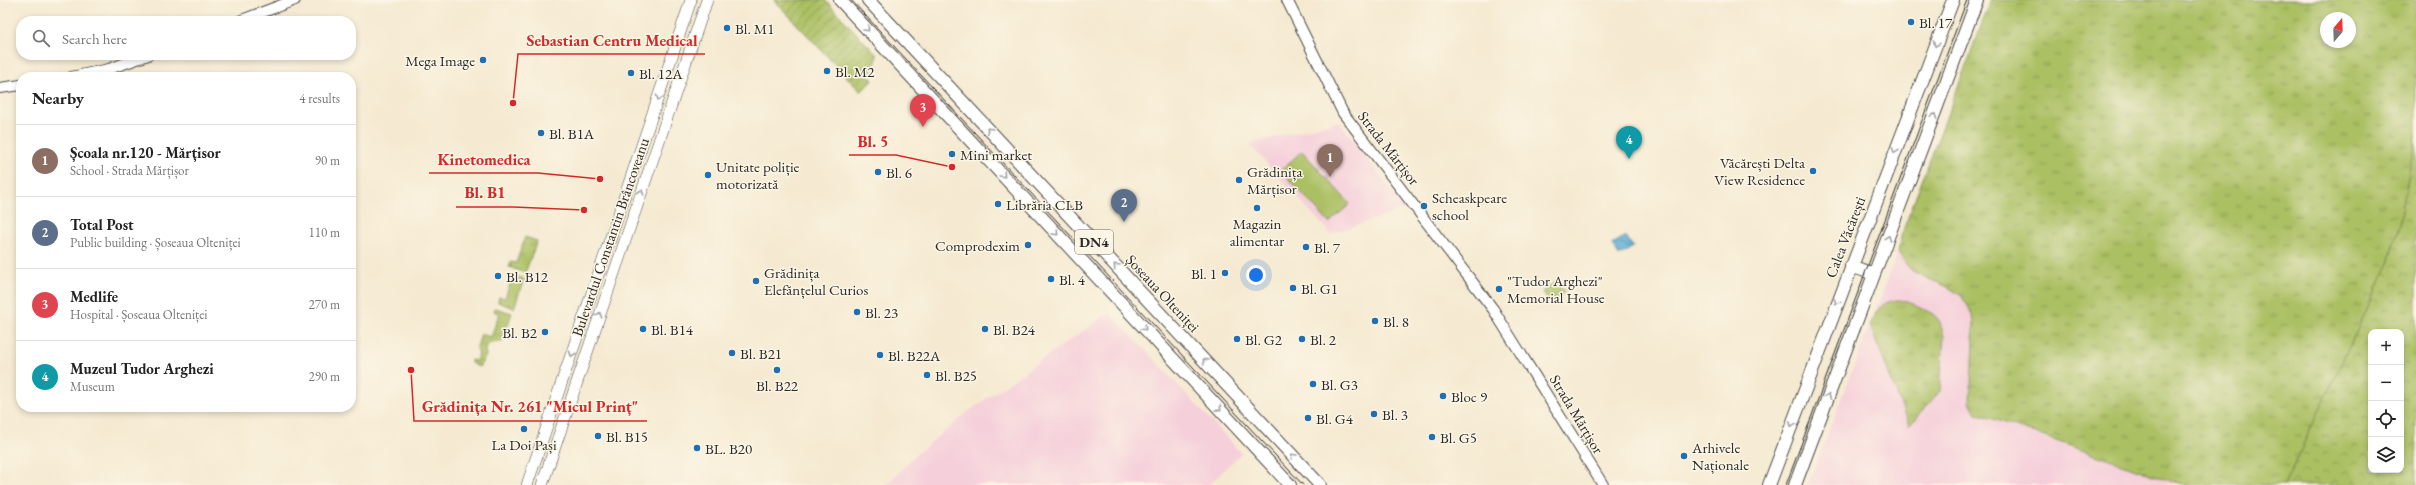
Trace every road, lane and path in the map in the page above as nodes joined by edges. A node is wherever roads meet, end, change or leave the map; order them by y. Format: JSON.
{"nodes":[{"id":1,"x":295,"y":0,"type":"edge"},
{"id":2,"x":691,"y":0,"type":"edge"},
{"id":3,"x":707,"y":0,"type":"edge"},
{"id":4,"x":840,"y":0,"type":"edge"},
{"id":5,"x":868,"y":0,"type":"edge"},
{"id":6,"x":1287,"y":0,"type":"edge"},
{"id":7,"x":1953,"y":0,"type":"edge"},
{"id":8,"x":1977,"y":0,"type":"edge"},
{"id":9,"x":252,"y":16,"type":"edge"},
{"id":10,"x":134,"y":60,"type":"edge"},
{"id":11,"x":98,"y":72,"type":"edge"},
{"id":12,"x":16,"y":86,"type":"edge"},
{"id":13,"x":0,"y":88,"type":"edge"},
{"id":14,"x":1851,"y":266,"type":"junction"},
{"id":15,"x":1874,"y":274,"type":"junction"},
{"id":16,"x":528,"y":485,"type":"edge"},
{"id":17,"x":542,"y":485,"type":"edge"},
{"id":18,"x":1290,"y":485,"type":"edge"},
{"id":19,"x":1320,"y":485,"type":"edge"},
{"id":20,"x":1603,"y":485,"type":"edge"},
{"id":21,"x":1769,"y":485,"type":"edge"},
{"id":22,"x":1795,"y":485,"type":"edge"}],
"edges":[{"from":1,"to":9,"type":"street"},
{"from":2,"to":16,"type":"main road","name":"Bulevardul Constantin Brâncoveanu","one_way":true},
{"from":17,"to":3,"type":"main road","name":"Bulevardul Constantin Brâncoveanu","one_way":true},
{"from":4,"to":18,"type":"main road","number":"DN4","one_way":true},
{"from":19,"to":5,"type":"main road","name":"Șoseaua Olteniței","number":"DN4","one_way":true},
{"from":6,"to":20,"type":"street","name":"Strada Mărțișor"},
{"from":7,"to":14,"type":"main road","name":"Calea Văcărești","one_way":true},
{"from":15,"to":8,"type":"main road","one_way":true},
{"from":10,"to":11,"type":"street"},
{"from":12,"to":13,"type":"street"},
{"from":14,"to":15,"type":"main road"},
{"from":14,"to":21,"type":"main road","name":"Calea Văcărești","one_way":true},
{"from":22,"to":15,"type":"main road","one_way":true}]}
